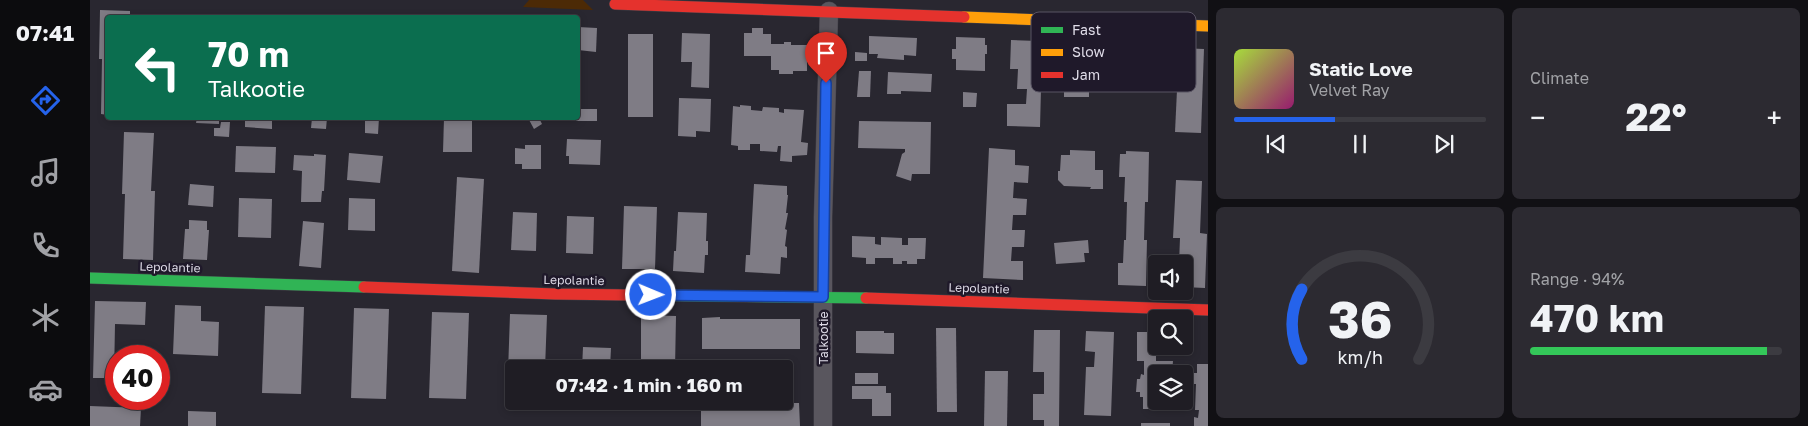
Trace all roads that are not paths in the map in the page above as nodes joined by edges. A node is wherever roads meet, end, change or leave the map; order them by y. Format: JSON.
{"nodes":[{"id":1,"x":615,"y":4,"type":"dead end"},
{"id":2,"x":829,"y":11,"type":"junction"},
{"id":3,"x":1031,"y":19,"type":"edge"},
{"id":4,"x":90,"y":278,"type":"edge"},
{"id":5,"x":823,"y":297,"type":"junction"},
{"id":6,"x":1208,"y":310,"type":"edge"},
{"id":7,"x":822,"y":426,"type":"edge"}],
"edges":[{"from":1,"to":2,"type":"street"},
{"from":2,"to":3,"type":"street"},
{"from":2,"to":5,"type":"street","name":"Talkootie"},
{"from":4,"to":5,"type":"street","name":"Lepolantie"},
{"from":5,"to":6,"type":"street","name":"Lepolantie"},
{"from":5,"to":7,"type":"street","name":"Talkootie"}]}
